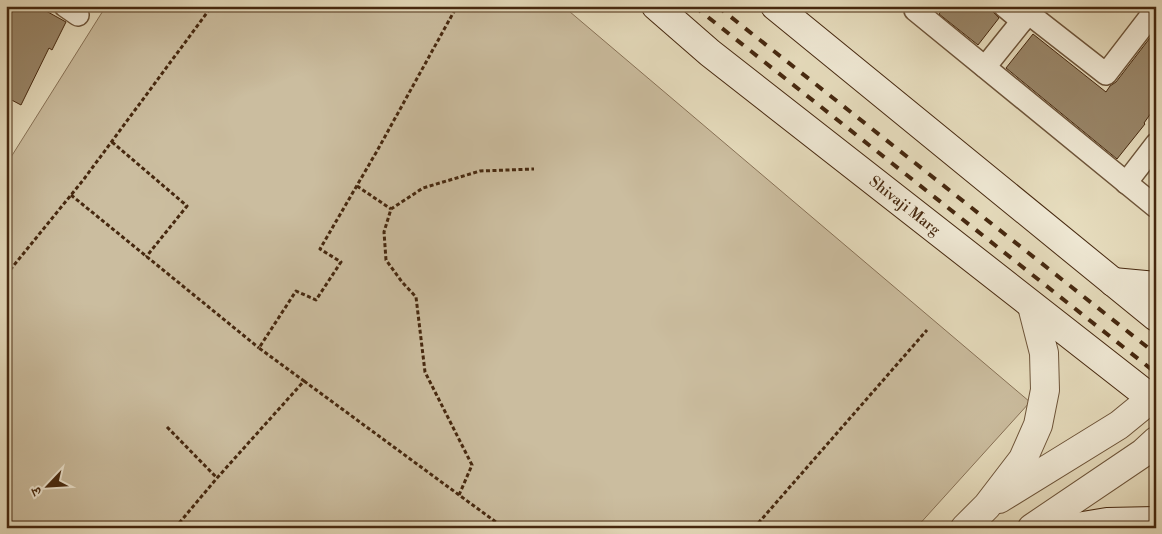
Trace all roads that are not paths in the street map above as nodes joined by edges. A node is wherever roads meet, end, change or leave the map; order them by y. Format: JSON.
{"nodes":[{"id":1,"x":656,"y":6,"type":"edge"},
{"id":2,"x":775,"y":6,"type":"edge"},
{"id":3,"x":1004,"y":6,"type":"edge"},
{"id":4,"x":915,"y":7,"type":"edge"},
{"id":5,"x":1156,"y":9,"type":"edge"},
{"id":6,"x":1028,"y":13,"type":"edge"},
{"id":7,"x":985,"y":67,"type":"junction"},
{"id":8,"x":1156,"y":144,"type":"edge"},
{"id":9,"x":1126,"y":182,"type":"junction"},
{"id":10,"x":1156,"y":207,"type":"edge"},
{"id":11,"x":1113,"y":282,"type":"junction"},
{"id":12,"x":1156,"y":286,"type":"edge"},
{"id":13,"x":1032,"y":306,"type":"junction"},
{"id":14,"x":1156,"y":317,"type":"edge"},
{"id":15,"x":1154,"y":398,"type":"edge"},
{"id":16,"x":1156,"y":440,"type":"edge"},
{"id":17,"x":987,"y":506,"type":"junction"},
{"id":18,"x":1156,"y":521,"type":"edge"},
{"id":19,"x":965,"y":528,"type":"edge"},
{"id":20,"x":1032,"y":528,"type":"edge"},
{"id":21,"x":1071,"y":528,"type":"edge"}],
"edges":[{"from":1,"to":13,"type":"main road","name":"Shivaji Marg"},
{"from":2,"to":11,"type":"main road"},
{"from":3,"to":6,"type":"street"},
{"from":4,"to":7,"type":"street"},
{"from":5,"to":6,"type":"street"},
{"from":6,"to":7,"type":"street"},
{"from":7,"to":9,"type":"street"},
{"from":8,"to":9,"type":"street"},
{"from":9,"to":10,"type":"street"},
{"from":11,"to":12,"type":"main road"},
{"from":11,"to":14,"type":"main road"},
{"from":13,"to":15,"type":"main road","name":"Shivaji Marg"},
{"from":13,"to":17,"type":"main road"},
{"from":15,"to":17,"type":"main road"},
{"from":16,"to":20,"type":"main road"},
{"from":17,"to":19,"type":"main road"},
{"from":18,"to":21,"type":"main road"}]}
